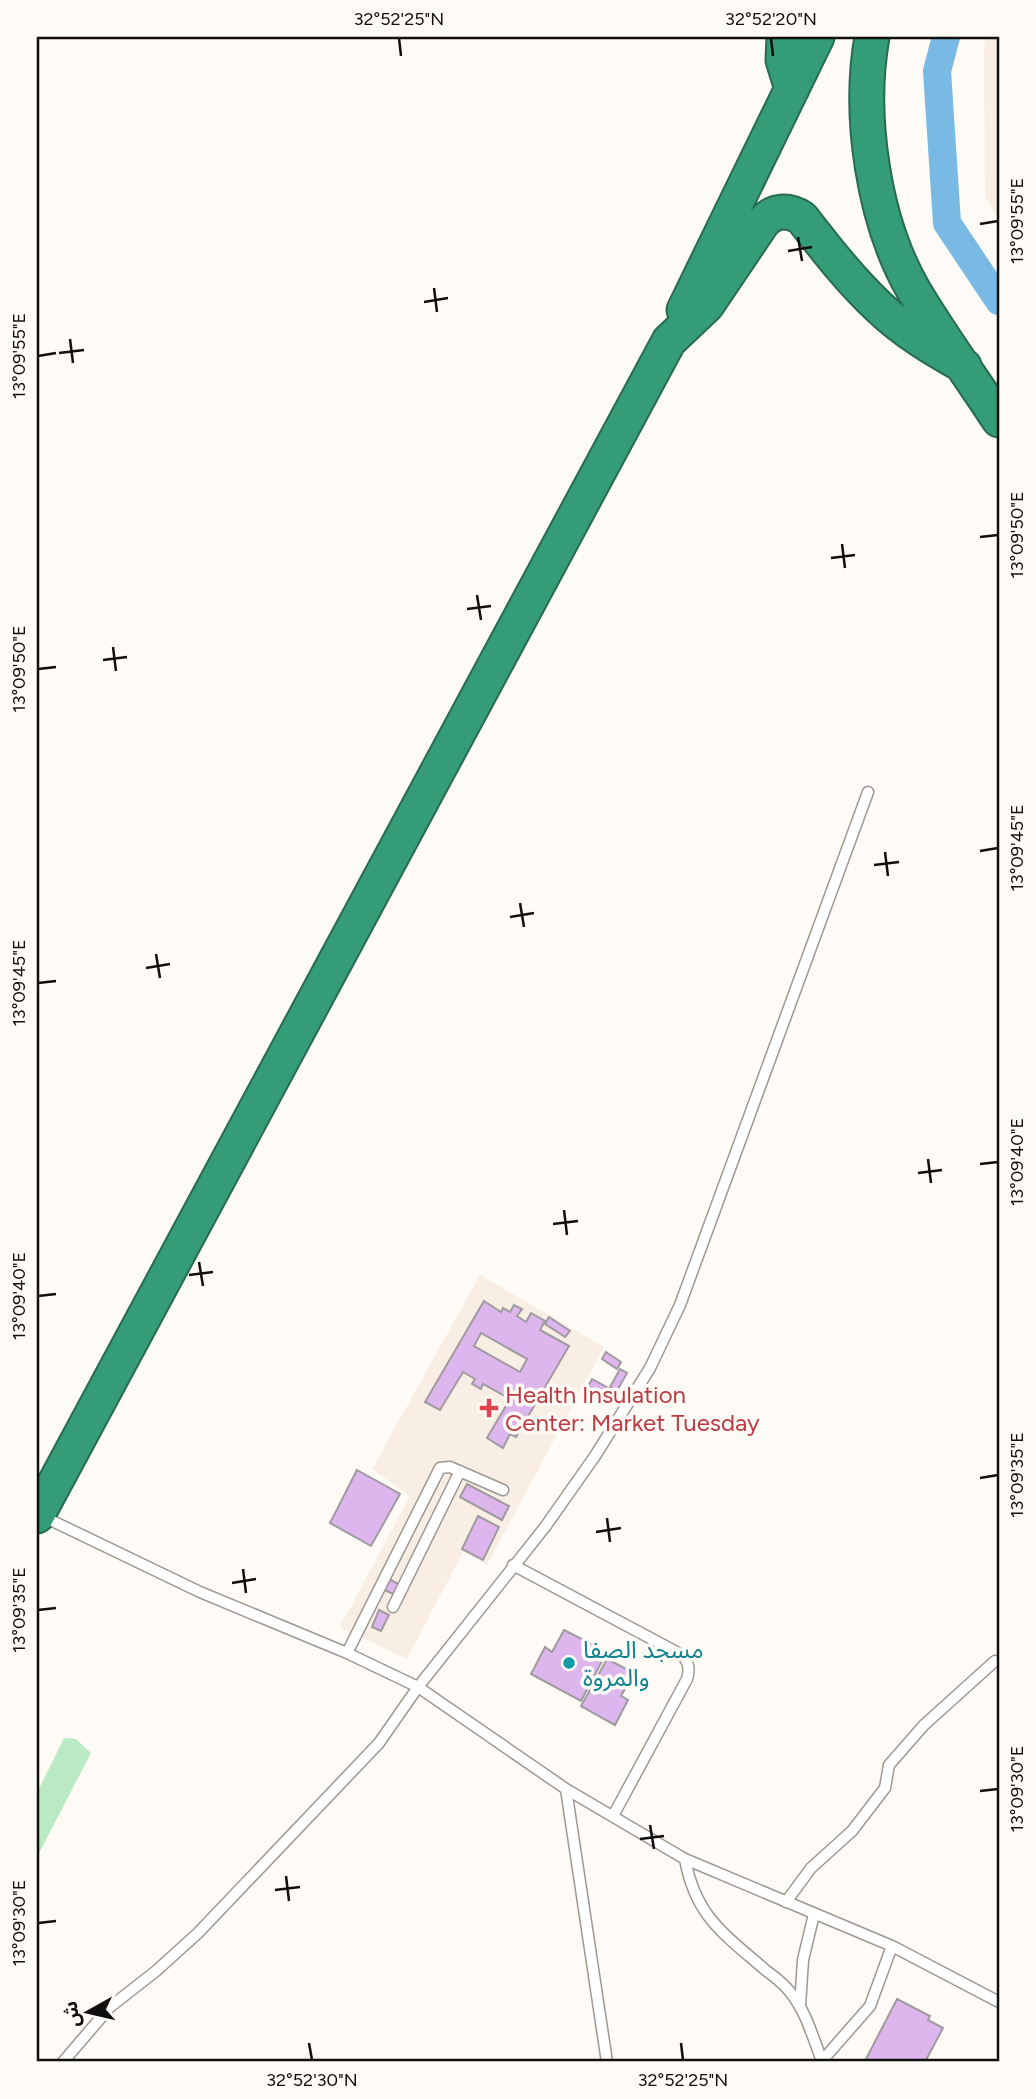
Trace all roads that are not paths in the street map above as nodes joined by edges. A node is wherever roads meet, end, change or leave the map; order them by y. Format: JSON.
{"nodes":[{"id":1,"x":784,"y":37,"type":"edge"},
{"id":2,"x":817,"y":37,"type":"edge"},
{"id":3,"x":872,"y":37,"type":"edge"},
{"id":4,"x":792,"y":89,"type":"junction"},
{"id":5,"x":669,"y":341,"type":"junction"},
{"id":6,"x":964,"y":366,"type":"junction"},
{"id":7,"x":999,"y":420,"type":"edge"},
{"id":8,"x":868,"y":792,"type":"dead end"},
{"id":9,"x":460,"y":1471,"type":"junction"},
{"id":10,"x":503,"y":1490,"type":"dead end"},
{"id":11,"x":37,"y":1515,"type":"edge"},
{"id":12,"x":513,"y":1565,"type":"junction"},
{"id":13,"x":393,"y":1607,"type":"dead end"},
{"id":14,"x":347,"y":1653,"type":"junction"},
{"id":15,"x":995,"y":1661,"type":"dead end"},
{"id":16,"x":418,"y":1687,"type":"junction"},
{"id":17,"x":566,"y":1789,"type":"junction"},
{"id":18,"x":613,"y":1816,"type":"junction"},
{"id":19,"x":685,"y":1859,"type":"junction"},
{"id":20,"x":786,"y":1902,"type":"junction"},
{"id":21,"x":814,"y":1914,"type":"junction"},
{"id":22,"x":892,"y":1946,"type":"junction"},
{"id":23,"x":999,"y":2002,"type":"edge"},
{"id":24,"x":800,"y":2006,"type":"junction"},
{"id":25,"x":64,"y":2062,"type":"edge"},
{"id":26,"x":607,"y":2062,"type":"edge"},
{"id":27,"x":821,"y":2062,"type":"edge"}],
"edges":[{"from":1,"to":4,"type":"highway"},
{"from":2,"to":4,"type":"highway"},
{"from":3,"to":6,"type":"highway"},
{"from":4,"to":5,"type":"highway"},
{"from":5,"to":6,"type":"highway"},
{"from":5,"to":11,"type":"highway"},
{"from":6,"to":7,"type":"highway"},
{"from":8,"to":12,"type":"lane"},
{"from":9,"to":10,"type":"lane"},
{"from":9,"to":13,"type":"lane"},
{"from":9,"to":14,"type":"lane"},
{"from":11,"to":14,"type":"lane"},
{"from":12,"to":16,"type":"lane"},
{"from":12,"to":18,"type":"lane"},
{"from":14,"to":16,"type":"lane"},
{"from":15,"to":20,"type":"lane"},
{"from":16,"to":17,"type":"lane"},
{"from":16,"to":25,"type":"lane"},
{"from":17,"to":18,"type":"lane"},
{"from":17,"to":26,"type":"lane"},
{"from":18,"to":19,"type":"lane"},
{"from":19,"to":20,"type":"lane"},
{"from":19,"to":24,"type":"lane"},
{"from":20,"to":21,"type":"lane"},
{"from":21,"to":22,"type":"lane"},
{"from":21,"to":24,"type":"lane"},
{"from":22,"to":23,"type":"lane"},
{"from":22,"to":27,"type":"lane"},
{"from":24,"to":27,"type":"lane"}]}
